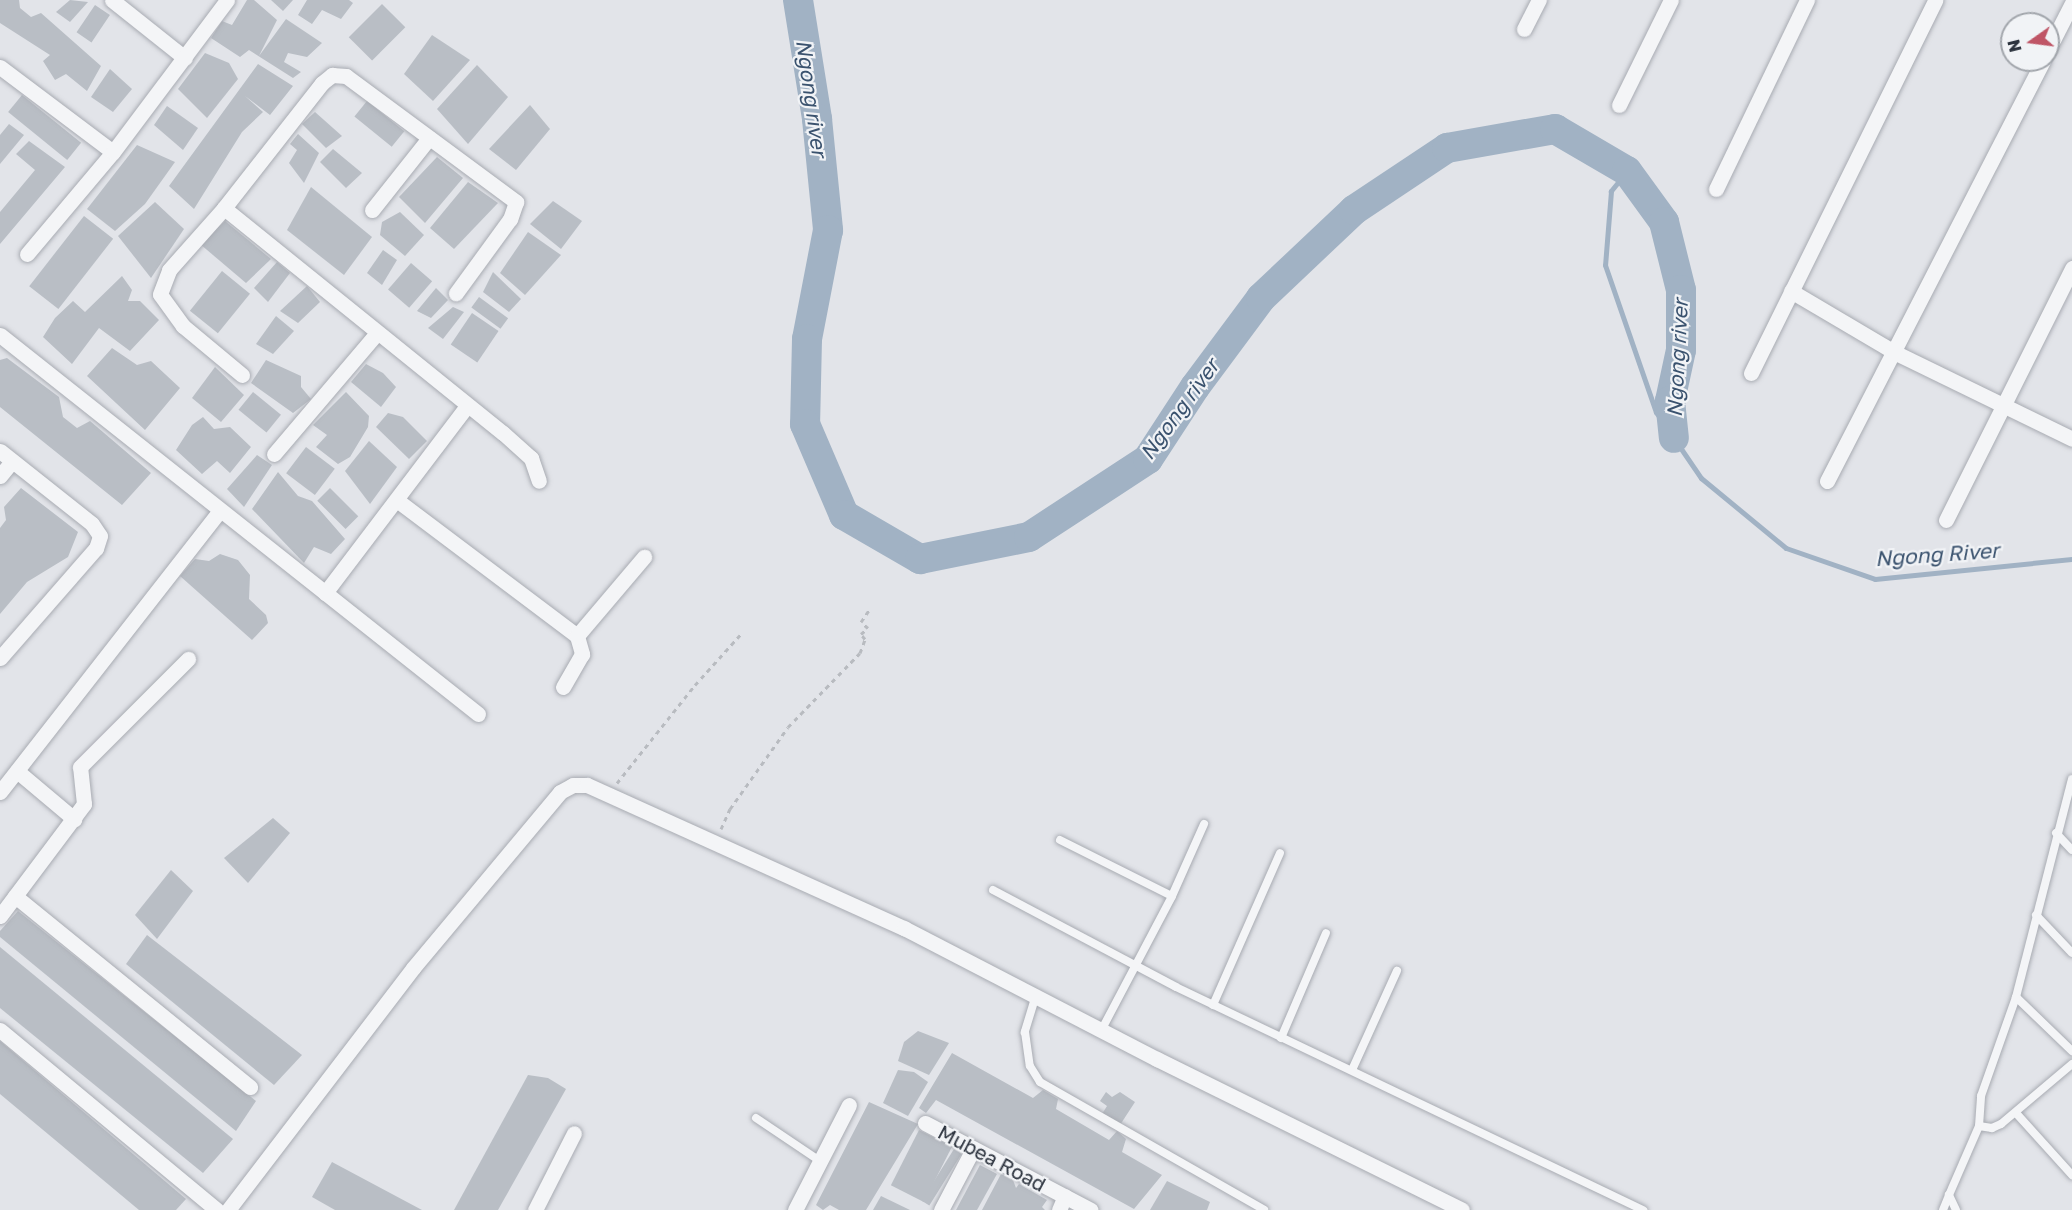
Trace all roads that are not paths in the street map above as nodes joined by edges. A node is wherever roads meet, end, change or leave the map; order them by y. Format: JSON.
{"nodes":[{"id":1,"x":112,"y":0,"type":"edge"},
{"id":2,"x":227,"y":0,"type":"edge"},
{"id":3,"x":1539,"y":0,"type":"edge"},
{"id":4,"x":1671,"y":0,"type":"edge"},
{"id":5,"x":1808,"y":0,"type":"edge"},
{"id":6,"x":1935,"y":0,"type":"edge"},
{"id":7,"x":2072,"y":3,"type":"edge"},
{"id":8,"x":2060,"y":26,"type":"edge"},
{"id":9,"x":1524,"y":29,"type":"dead end"},
{"id":10,"x":184,"y":58,"type":"junction"},
{"id":11,"x":2037,"y":72,"type":"edge"},
{"id":12,"x":3,"y":76,"type":"edge"},
{"id":13,"x":1618,"y":105,"type":"dead end"},
{"id":14,"x":429,"y":138,"type":"junction"},
{"id":15,"x":113,"y":152,"type":"junction"},
{"id":16,"x":1716,"y":189,"type":"dead end"},
{"id":17,"x":224,"y":208,"type":"junction"},
{"id":18,"x":372,"y":210,"type":"dead end"},
{"id":19,"x":27,"y":254,"type":"dead end"},
{"id":20,"x":2072,"y":268,"type":"edge"},
{"id":21,"x":1791,"y":291,"type":"junction"},
{"id":22,"x":456,"y":293,"type":"dead end"},
{"id":23,"x":377,"y":333,"type":"junction"},
{"id":24,"x":0,"y":335,"type":"edge"},
{"id":25,"x":1894,"y":351,"type":"junction"},
{"id":26,"x":1751,"y":373,"type":"dead end"},
{"id":27,"x":242,"y":375,"type":"dead end"},
{"id":28,"x":467,"y":406,"type":"junction"},
{"id":29,"x":2003,"y":406,"type":"junction"},
{"id":30,"x":2072,"y":439,"type":"edge"},
{"id":31,"x":274,"y":454,"type":"dead end"},
{"id":32,"x":6,"y":456,"type":"edge"},
{"id":33,"x":0,"y":476,"type":"edge"},
{"id":34,"x":539,"y":481,"type":"dead end"},
{"id":35,"x":1827,"y":481,"type":"dead end"},
{"id":36,"x":398,"y":501,"type":"junction"},
{"id":37,"x":219,"y":512,"type":"junction"},
{"id":38,"x":1946,"y":520,"type":"dead end"},
{"id":39,"x":644,"y":557,"type":"dead end"},
{"id":40,"x":325,"y":593,"type":"junction"},
{"id":41,"x":577,"y":636,"type":"junction"},
{"id":42,"x":0,"y":658,"type":"edge"},
{"id":43,"x":188,"y":659,"type":"dead end"},
{"id":44,"x":563,"y":687,"type":"dead end"},
{"id":45,"x":478,"y":714,"type":"dead end"},
{"id":46,"x":17,"y":771,"type":"junction"},
{"id":47,"x":2072,"y":779,"type":"edge"},
{"id":48,"x":0,"y":792,"type":"edge"},
{"id":49,"x":74,"y":819,"type":"junction"},
{"id":50,"x":1204,"y":824,"type":"dead end"},
{"id":51,"x":2056,"y":833,"type":"junction"},
{"id":52,"x":1060,"y":840,"type":"dead end"},
{"id":53,"x":2072,"y":850,"type":"edge"},
{"id":54,"x":1280,"y":853,"type":"dead end"},
{"id":55,"x":993,"y":890,"type":"dead end"},
{"id":56,"x":15,"y":896,"type":"junction"},
{"id":57,"x":1172,"y":896,"type":"junction"},
{"id":58,"x":2036,"y":915,"type":"junction"},
{"id":59,"x":0,"y":916,"type":"edge"},
{"id":60,"x":1326,"y":933,"type":"dead end"},
{"id":61,"x":2072,"y":953,"type":"edge"},
{"id":62,"x":1136,"y":966,"type":"junction"},
{"id":63,"x":1397,"y":971,"type":"dead end"},
{"id":64,"x":1036,"y":994,"type":"junction"},
{"id":65,"x":2016,"y":997,"type":"junction"},
{"id":66,"x":1213,"y":1005,"type":"junction"},
{"id":67,"x":1102,"y":1029,"type":"junction"},
{"id":68,"x":0,"y":1030,"type":"edge"},
{"id":69,"x":1281,"y":1038,"type":"junction"},
{"id":70,"x":2072,"y":1051,"type":"edge"},
{"id":71,"x":2072,"y":1064,"type":"edge"},
{"id":72,"x":1352,"y":1070,"type":"junction"},
{"id":73,"x":250,"y":1087,"type":"dead end"},
{"id":74,"x":849,"y":1105,"type":"dead end"},
{"id":75,"x":2016,"y":1113,"type":"junction"},
{"id":76,"x":756,"y":1118,"type":"dead end"},
{"id":77,"x":925,"y":1123,"type":"dead end"},
{"id":78,"x":1979,"y":1126,"type":"junction"},
{"id":79,"x":573,"y":1133,"type":"dead end"},
{"id":80,"x":972,"y":1149,"type":"junction"},
{"id":81,"x":818,"y":1159,"type":"junction"},
{"id":82,"x":2072,"y":1175,"type":"edge"},
{"id":83,"x":1950,"y":1192,"type":"junction"},
{"id":84,"x":1062,"y":1203,"type":"edge"},
{"id":85,"x":217,"y":1210,"type":"edge"},
{"id":86,"x":228,"y":1210,"type":"edge"},
{"id":87,"x":536,"y":1210,"type":"edge"},
{"id":88,"x":795,"y":1210,"type":"edge"},
{"id":89,"x":941,"y":1210,"type":"edge"},
{"id":90,"x":1091,"y":1210,"type":"edge"},
{"id":91,"x":1264,"y":1210,"type":"edge"},
{"id":92,"x":1462,"y":1210,"type":"edge"},
{"id":93,"x":1643,"y":1210,"type":"edge"},
{"id":94,"x":1943,"y":1210,"type":"edge"},
{"id":95,"x":1956,"y":1210,"type":"edge"}],
"edges":[{"from":1,"to":10,"type":"street"},
{"from":2,"to":10,"type":"street"},
{"from":3,"to":9,"type":"street"},
{"from":4,"to":13,"type":"street"},
{"from":5,"to":16,"type":"street"},
{"from":6,"to":21,"type":"street"},
{"from":7,"to":8,"type":"street"},
{"from":10,"to":15,"type":"street"},
{"from":11,"to":25,"type":"street"},
{"from":12,"to":15,"type":"street"},
{"from":14,"to":17,"type":"street"},
{"from":14,"to":18,"type":"street"},
{"from":14,"to":22,"type":"street"},
{"from":15,"to":19,"type":"street"},
{"from":17,"to":23,"type":"street"},
{"from":17,"to":27,"type":"street"},
{"from":20,"to":29,"type":"street"},
{"from":21,"to":25,"type":"street"},
{"from":21,"to":26,"type":"street"},
{"from":23,"to":28,"type":"street"},
{"from":23,"to":31,"type":"street"},
{"from":24,"to":37,"type":"street"},
{"from":25,"to":29,"type":"street"},
{"from":25,"to":35,"type":"street"},
{"from":28,"to":34,"type":"street"},
{"from":28,"to":36,"type":"street"},
{"from":29,"to":30,"type":"street"},
{"from":29,"to":38,"type":"street"},
{"from":32,"to":33,"type":"street"},
{"from":32,"to":42,"type":"street"},
{"from":36,"to":40,"type":"street"},
{"from":36,"to":41,"type":"street"},
{"from":37,"to":40,"type":"street"},
{"from":37,"to":46,"type":"street"},
{"from":39,"to":41,"type":"street"},
{"from":40,"to":45,"type":"street"},
{"from":41,"to":44,"type":"street"},
{"from":43,"to":49,"type":"street"},
{"from":46,"to":48,"type":"street"},
{"from":46,"to":49,"type":"street"},
{"from":47,"to":51,"type":"lane"},
{"from":49,"to":56,"type":"street"},
{"from":50,"to":57,"type":"lane"},
{"from":51,"to":53,"type":"lane"},
{"from":51,"to":58,"type":"lane"},
{"from":52,"to":57,"type":"lane"},
{"from":54,"to":66,"type":"lane"},
{"from":55,"to":62,"type":"lane"},
{"from":56,"to":59,"type":"street"},
{"from":56,"to":73,"type":"street"},
{"from":57,"to":62,"type":"lane"},
{"from":58,"to":61,"type":"lane"},
{"from":58,"to":65,"type":"lane"},
{"from":60,"to":69,"type":"lane"},
{"from":62,"to":66,"type":"lane"},
{"from":62,"to":67,"type":"lane"},
{"from":63,"to":72,"type":"lane"},
{"from":64,"to":67,"type":"street"},
{"from":64,"to":86,"type":"street"},
{"from":64,"to":91,"type":"lane"},
{"from":65,"to":70,"type":"lane"},
{"from":65,"to":78,"type":"lane"},
{"from":66,"to":69,"type":"lane"},
{"from":67,"to":92,"type":"street"},
{"from":68,"to":85,"type":"street"},
{"from":69,"to":72,"type":"lane"},
{"from":71,"to":75,"type":"lane"},
{"from":72,"to":93,"type":"lane"},
{"from":74,"to":81,"type":"street"},
{"from":75,"to":78,"type":"lane"},
{"from":75,"to":82,"type":"lane"},
{"from":76,"to":81,"type":"lane"},
{"from":77,"to":80,"type":"street","name":"Mubea Road"},
{"from":78,"to":83,"type":"lane"},
{"from":79,"to":87,"type":"street"},
{"from":80,"to":84,"type":"street","name":"Mubea Road"},
{"from":80,"to":89,"type":"street"},
{"from":81,"to":88,"type":"street"},
{"from":83,"to":94,"type":"lane"},
{"from":83,"to":95,"type":"lane"},
{"from":84,"to":90,"type":"street","name":"Mubea Road"}]}
